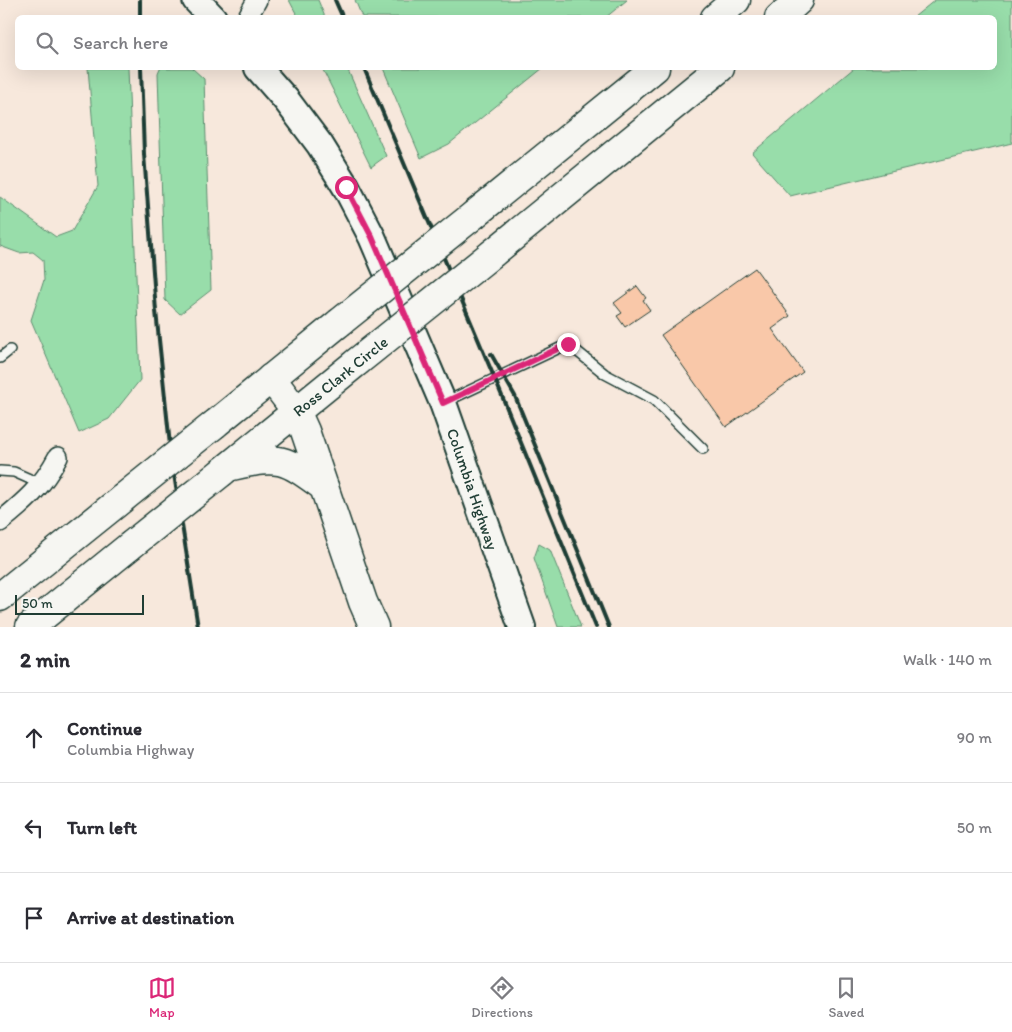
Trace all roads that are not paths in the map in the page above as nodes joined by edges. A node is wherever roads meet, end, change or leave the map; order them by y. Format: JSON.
{"nodes":[{"id":1,"x":256,"y":0,"type":"edge"},
{"id":2,"x":736,"y":0,"type":"edge"},
{"id":3,"x":799,"y":0,"type":"edge"},
{"id":4,"x":248,"y":15,"type":"edge"},
{"id":5,"x":718,"y":15,"type":"edge"},
{"id":6,"x":782,"y":15,"type":"edge"},
{"id":7,"x":260,"y":70,"type":"edge"},
{"id":8,"x":653,"y":70,"type":"edge"},
{"id":9,"x":718,"y":70,"type":"edge"},
{"id":10,"x":10,"y":350,"type":"dead end"},
{"id":11,"x":0,"y":358,"type":"edge"},
{"id":12,"x":271,"y":378,"type":"junction"},
{"id":13,"x":443,"y":403,"type":"junction"},
{"id":14,"x":296,"y":411,"type":"junction"},
{"id":15,"x":703,"y":449,"type":"dead end"},
{"id":16,"x":58,"y":457,"type":"dead end"},
{"id":17,"x":225,"y":469,"type":"junction"},
{"id":18,"x":0,"y":471,"type":"edge"},
{"id":19,"x":41,"y":485,"type":"junction"},
{"id":20,"x":324,"y":487,"type":"junction"},
{"id":21,"x":0,"y":522,"type":"edge"},
{"id":22,"x":0,"y":597,"type":"edge"},
{"id":23,"x":30,"y":627,"type":"edge"},
{"id":24,"x":374,"y":627,"type":"edge"},
{"id":25,"x":522,"y":627,"type":"edge"}],
"edges":[{"from":1,"to":4,"type":"street"},
{"from":2,"to":5,"type":"highway"},
{"from":3,"to":6,"type":"highway"},
{"from":7,"to":13,"type":"main road","name":"Columbia Highway"},
{"from":8,"to":12,"type":"highway","bridge":true},
{"from":9,"to":14,"type":"highway","name":"Ross Clark Circle","bridge":true},
{"from":10,"to":11,"type":"lane"},
{"from":12,"to":14,"type":"highway"},
{"from":12,"to":22,"type":"highway","bridge":true},
{"from":13,"to":15,"type":"lane"},
{"from":13,"to":25,"type":"main road","name":"Columbia Highway"},
{"from":14,"to":17,"type":"highway","name":"Ross Clark Circle"},
{"from":14,"to":20,"type":"highway"},
{"from":16,"to":19,"type":"street"},
{"from":17,"to":20,"type":"highway"},
{"from":17,"to":23,"type":"highway","name":"Ross Clark Circle","bridge":true},
{"from":18,"to":19,"type":"lane"},
{"from":19,"to":21,"type":"street"},
{"from":20,"to":24,"type":"highway"}]}
